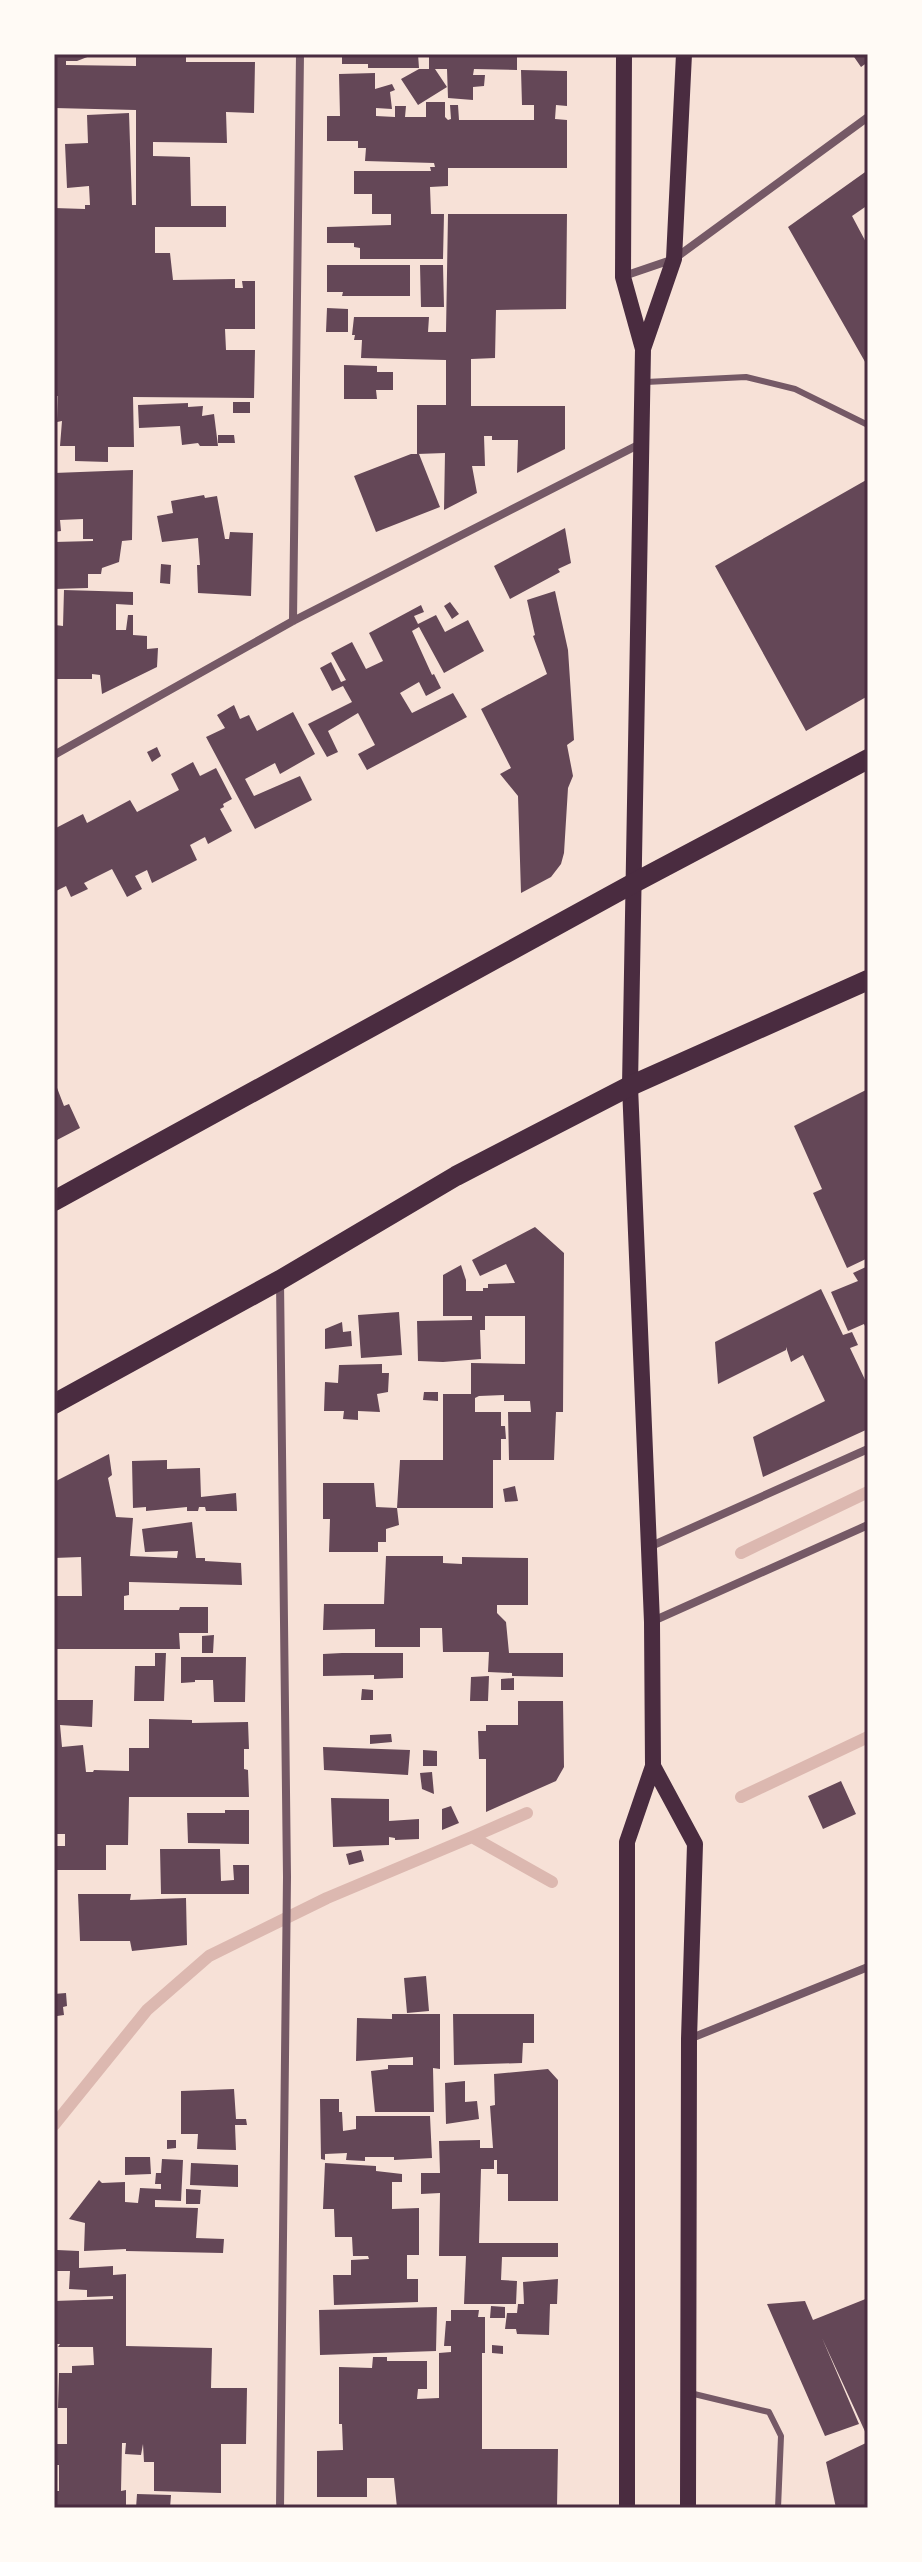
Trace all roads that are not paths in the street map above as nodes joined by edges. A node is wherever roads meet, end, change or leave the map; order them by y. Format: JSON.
{"nodes":[{"id":1,"x":300,"y":54,"type":"edge"},
{"id":2,"x":624,"y":54,"type":"edge"},
{"id":3,"x":684,"y":54,"type":"edge"},
{"id":4,"x":868,"y":117,"type":"edge"},
{"id":5,"x":674,"y":259,"type":"junction"},
{"id":6,"x":623,"y":277,"type":"junction"},
{"id":7,"x":643,"y":349,"type":"junction"},
{"id":8,"x":642,"y":382,"type":"junction"},
{"id":9,"x":868,"y":425,"type":"edge"},
{"id":10,"x":641,"y":443,"type":"junction"},
{"id":11,"x":293,"y":621,"type":"junction"},
{"id":12,"x":54,"y":755,"type":"edge"},
{"id":13,"x":868,"y":759,"type":"edge"},
{"id":14,"x":632,"y":884,"type":"junction"},
{"id":15,"x":868,"y":980,"type":"edge"},
{"id":16,"x":630,"y":1086,"type":"junction"},
{"id":17,"x":54,"y":1201,"type":"edge"},
{"id":18,"x":280,"y":1280,"type":"junction"},
{"id":19,"x":54,"y":1404,"type":"edge"},
{"id":20,"x":868,"y":1449,"type":"edge"},
{"id":21,"x":868,"y":1525,"type":"edge"},
{"id":22,"x":648,"y":1547,"type":"junction"},
{"id":23,"x":652,"y":1622,"type":"junction"},
{"id":24,"x":653,"y":1766,"type":"junction"},
{"id":25,"x":868,"y":1967,"type":"edge"},
{"id":26,"x":689,"y":2039,"type":"junction"},
{"id":27,"x":688,"y":2393,"type":"junction"},
{"id":28,"x":280,"y":2508,"type":"edge"},
{"id":29,"x":627,"y":2508,"type":"edge"},
{"id":30,"x":688,"y":2508,"type":"edge"},
{"id":31,"x":778,"y":2508,"type":"edge"}],
"edges":[{"from":1,"to":11,"type":"street"},
{"from":2,"to":6,"type":"main road"},
{"from":3,"to":5,"type":"main road"},
{"from":4,"to":5,"type":"street"},
{"from":5,"to":6,"type":"street"},
{"from":5,"to":7,"type":"main road"},
{"from":6,"to":7,"type":"main road"},
{"from":7,"to":8,"type":"main road"},
{"from":8,"to":9,"type":"lane"},
{"from":8,"to":10,"type":"main road"},
{"from":10,"to":11,"type":"street"},
{"from":10,"to":14,"type":"main road"},
{"from":11,"to":12,"type":"street"},
{"from":13,"to":14,"type":"main road"},
{"from":14,"to":16,"type":"main road"},
{"from":14,"to":17,"type":"main road"},
{"from":15,"to":16,"type":"main road"},
{"from":16,"to":18,"type":"main road"},
{"from":16,"to":22,"type":"main road"},
{"from":18,"to":19,"type":"main road"},
{"from":18,"to":28,"type":"street"},
{"from":20,"to":22,"type":"street"},
{"from":21,"to":23,"type":"street"},
{"from":22,"to":23,"type":"main road"},
{"from":23,"to":24,"type":"main road"},
{"from":24,"to":26,"type":"main road"},
{"from":24,"to":29,"type":"main road"},
{"from":25,"to":26,"type":"street"},
{"from":26,"to":27,"type":"main road"},
{"from":27,"to":30,"type":"main road"},
{"from":27,"to":31,"type":"lane"}]}
